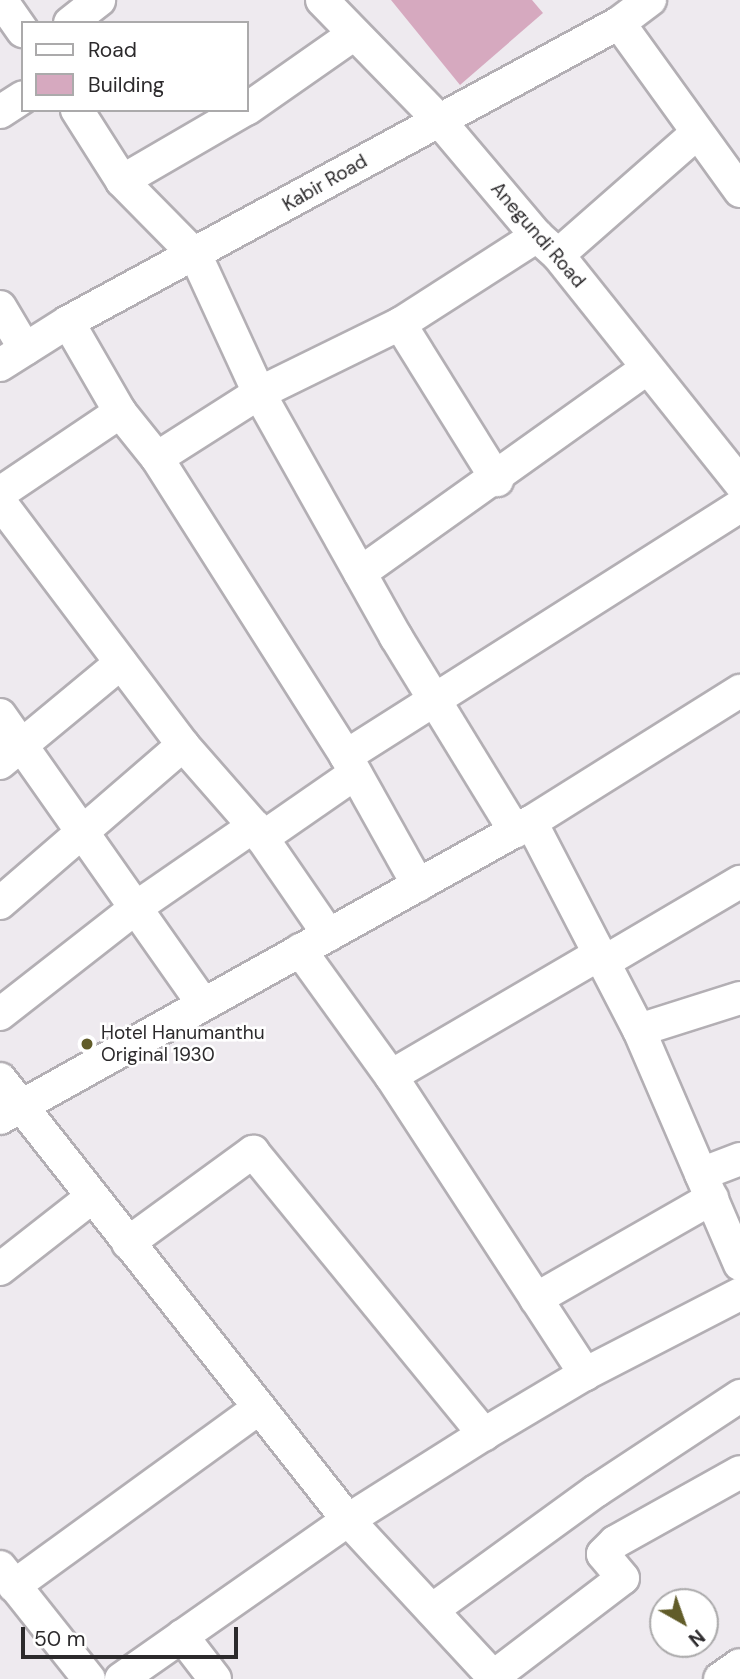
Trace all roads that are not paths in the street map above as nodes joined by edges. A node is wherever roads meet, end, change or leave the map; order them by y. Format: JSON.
{"nodes":[{"id":1,"x":99,"y":0,"type":"edge"},
{"id":2,"x":322,"y":0,"type":"edge"},
{"id":3,"x":650,"y":0,"type":"edge"},
{"id":4,"x":73,"y":21,"type":"edge"},
{"id":5,"x":619,"y":23,"type":"junction"},
{"id":6,"x":354,"y":34,"type":"junction"},
{"id":7,"x":21,"y":98,"type":"edge"},
{"id":8,"x":248,"y":107,"type":"edge"},
{"id":9,"x":0,"y":112,"type":"edge"},
{"id":10,"x":78,"y":112,"type":"edge"},
{"id":11,"x":240,"y":112,"type":"edge"},
{"id":12,"x":438,"y":119,"type":"junction"},
{"id":13,"x":698,"y":133,"type":"junction"},
{"id":14,"x":122,"y":181,"type":"junction"},
{"id":15,"x":740,"y":191,"type":"edge"},
{"id":16,"x":547,"y":245,"type":"junction"},
{"id":17,"x":196,"y":256,"type":"junction"},
{"id":18,"x":0,"y":307,"type":"edge"},
{"id":19,"x":68,"y":322,"type":"junction"},
{"id":20,"x":400,"y":324,"type":"junction"},
{"id":21,"x":13,"y":357,"type":"edge"},
{"id":22,"x":646,"y":369,"type":"junction"},
{"id":23,"x":259,"y":393,"type":"junction"},
{"id":24,"x":120,"y":412,"type":"junction"},
{"id":25,"x":157,"y":458,"type":"junction"},
{"id":26,"x":496,"y":480,"type":"junction"},
{"id":27,"x":740,"y":483,"type":"edge"},
{"id":28,"x":0,"y":493,"type":"edge"},
{"id":29,"x":0,"y":502,"type":"edge"},
{"id":30,"x":740,"y":506,"type":"edge"},
{"id":31,"x":360,"y":573,"type":"junction"},
{"id":32,"x":121,"y":663,"type":"junction"},
{"id":33,"x":740,"y":691,"type":"edge"},
{"id":34,"x":433,"y":699,"type":"junction"},
{"id":35,"x":0,"y":715,"type":"edge"},
{"id":36,"x":183,"y":745,"type":"junction"},
{"id":37,"x":10,"y":755,"type":"edge"},
{"id":38,"x":349,"y":765,"type":"junction"},
{"id":39,"x":523,"y":826,"type":"junction"},
{"id":40,"x":82,"y":830,"type":"junction"},
{"id":41,"x":258,"y":832,"type":"junction"},
{"id":42,"x":740,"y":882,"type":"edge"},
{"id":43,"x":418,"y":885,"type":"junction"},
{"id":44,"x":0,"y":903,"type":"edge"},
{"id":45,"x":138,"y":906,"type":"junction"},
{"id":46,"x":329,"y":934,"type":"junction"},
{"id":47,"x":300,"y":950,"type":"junction"},
{"id":48,"x":602,"y":958,"type":"junction"},
{"id":49,"x":740,"y":998,"type":"edge"},
{"id":50,"x":203,"y":1003,"type":"junction"},
{"id":51,"x":0,"y":1014,"type":"edge"},
{"id":52,"x":639,"y":1030,"type":"junction"},
{"id":53,"x":391,"y":1076,"type":"junction"},
{"id":54,"x":0,"y":1079,"type":"edge"},
{"id":55,"x":10,"y":1112,"type":"edge"},
{"id":56,"x":740,"y":1160,"type":"edge"},
{"id":57,"x":706,"y":1186,"type":"junction"},
{"id":58,"x":92,"y":1197,"type":"junction"},
{"id":59,"x":128,"y":1243,"type":"junction"},
{"id":60,"x":740,"y":1264,"type":"edge"},
{"id":61,"x":0,"y":1269,"type":"edge"},
{"id":62,"x":740,"y":1294,"type":"edge"},
{"id":63,"x":536,"y":1299,"type":"junction"},
{"id":64,"x":585,"y":1374,"type":"junction"},
{"id":65,"x":740,"y":1396,"type":"edge"},
{"id":66,"x":259,"y":1408,"type":"junction"},
{"id":67,"x":484,"y":1434,"type":"junction"},
{"id":68,"x":740,"y":1472,"type":"edge"},
{"id":69,"x":348,"y":1520,"type":"junction"},
{"id":70,"x":7,"y":1576,"type":"edge"},
{"id":71,"x":432,"y":1610,"type":"junction"},
{"id":72,"x":182,"y":1636,"type":"junction"},
{"id":73,"x":740,"y":1665,"type":"edge"},
{"id":74,"x":494,"y":1678,"type":"edge"},
{"id":75,"x":89,"y":1679,"type":"edge"},
{"id":76,"x":121,"y":1679,"type":"edge"},
{"id":77,"x":215,"y":1679,"type":"edge"},
{"id":78,"x":720,"y":1679,"type":"edge"}],
"edges":[{"from":1,"to":4,"type":"street"},
{"from":2,"to":6,"type":"street","name":"Anegundi Road"},
{"from":3,"to":5,"type":"street","name":"Kabir Road"},
{"from":5,"to":12,"type":"street","name":"Kabir Road"},
{"from":5,"to":13,"type":"street"},
{"from":6,"to":8,"type":"street"},
{"from":6,"to":12,"type":"street","name":"Anegundi Road"},
{"from":7,"to":9,"type":"street"},
{"from":10,"to":14,"type":"street"},
{"from":11,"to":14,"type":"street"},
{"from":12,"to":16,"type":"street","name":"Anegundi Road"},
{"from":12,"to":17,"type":"street","name":"Kabir Road"},
{"from":13,"to":15,"type":"street"},
{"from":13,"to":16,"type":"street"},
{"from":14,"to":17,"type":"street"},
{"from":16,"to":20,"type":"street"},
{"from":16,"to":22,"type":"street","name":"Anegundi Road"},
{"from":17,"to":19,"type":"street","name":"Kabir Road"},
{"from":17,"to":23,"type":"street"},
{"from":18,"to":21,"type":"street"},
{"from":19,"to":21,"type":"street","name":"Kabir Road"},
{"from":19,"to":24,"type":"street"},
{"from":20,"to":23,"type":"street"},
{"from":20,"to":26,"type":"street"},
{"from":22,"to":26,"type":"street"},
{"from":22,"to":27,"type":"street","name":"Anegundi Road"},
{"from":23,"to":25,"type":"street"},
{"from":23,"to":31,"type":"street"},
{"from":24,"to":25,"type":"street"},
{"from":24,"to":28,"type":"street"},
{"from":25,"to":38,"type":"street"},
{"from":26,"to":31,"type":"street"},
{"from":29,"to":32,"type":"street"},
{"from":30,"to":34,"type":"street"},
{"from":31,"to":34,"type":"street"},
{"from":32,"to":36,"type":"street"},
{"from":32,"to":37,"type":"street"},
{"from":33,"to":39,"type":"street"},
{"from":34,"to":38,"type":"street"},
{"from":34,"to":39,"type":"street"},
{"from":35,"to":37,"type":"street"},
{"from":36,"to":40,"type":"street"},
{"from":36,"to":41,"type":"street"},
{"from":37,"to":40,"type":"street"},
{"from":38,"to":41,"type":"street"},
{"from":38,"to":43,"type":"street"},
{"from":39,"to":43,"type":"street"},
{"from":39,"to":48,"type":"street"},
{"from":40,"to":44,"type":"street"},
{"from":40,"to":45,"type":"street"},
{"from":41,"to":45,"type":"street"},
{"from":41,"to":46,"type":"street"},
{"from":42,"to":48,"type":"street"},
{"from":43,"to":46,"type":"street"},
{"from":45,"to":50,"type":"street"},
{"from":45,"to":51,"type":"street"},
{"from":46,"to":47,"type":"street"},
{"from":47,"to":50,"type":"street"},
{"from":47,"to":53,"type":"street"},
{"from":48,"to":52,"type":"street"},
{"from":48,"to":53,"type":"street"},
{"from":49,"to":52,"type":"street"},
{"from":50,"to":55,"type":"street"},
{"from":52,"to":57,"type":"street"},
{"from":53,"to":63,"type":"street"},
{"from":54,"to":55,"type":"street"},
{"from":55,"to":58,"type":"street"},
{"from":56,"to":57,"type":"street"},
{"from":57,"to":60,"type":"street"},
{"from":57,"to":63,"type":"street"},
{"from":58,"to":59,"type":"street"},
{"from":58,"to":61,"type":"street"},
{"from":59,"to":66,"type":"street"},
{"from":59,"to":67,"type":"street"},
{"from":62,"to":64,"type":"street"},
{"from":63,"to":64,"type":"street"},
{"from":64,"to":67,"type":"street"},
{"from":65,"to":71,"type":"street"},
{"from":66,"to":69,"type":"street"},
{"from":66,"to":70,"type":"street"},
{"from":67,"to":69,"type":"street"},
{"from":68,"to":74,"type":"street"},
{"from":69,"to":71,"type":"street"},
{"from":69,"to":72,"type":"street"},
{"from":70,"to":75,"type":"street"},
{"from":71,"to":74,"type":"street"},
{"from":72,"to":76,"type":"street"},
{"from":72,"to":77,"type":"street"},
{"from":73,"to":78,"type":"street"}]}
